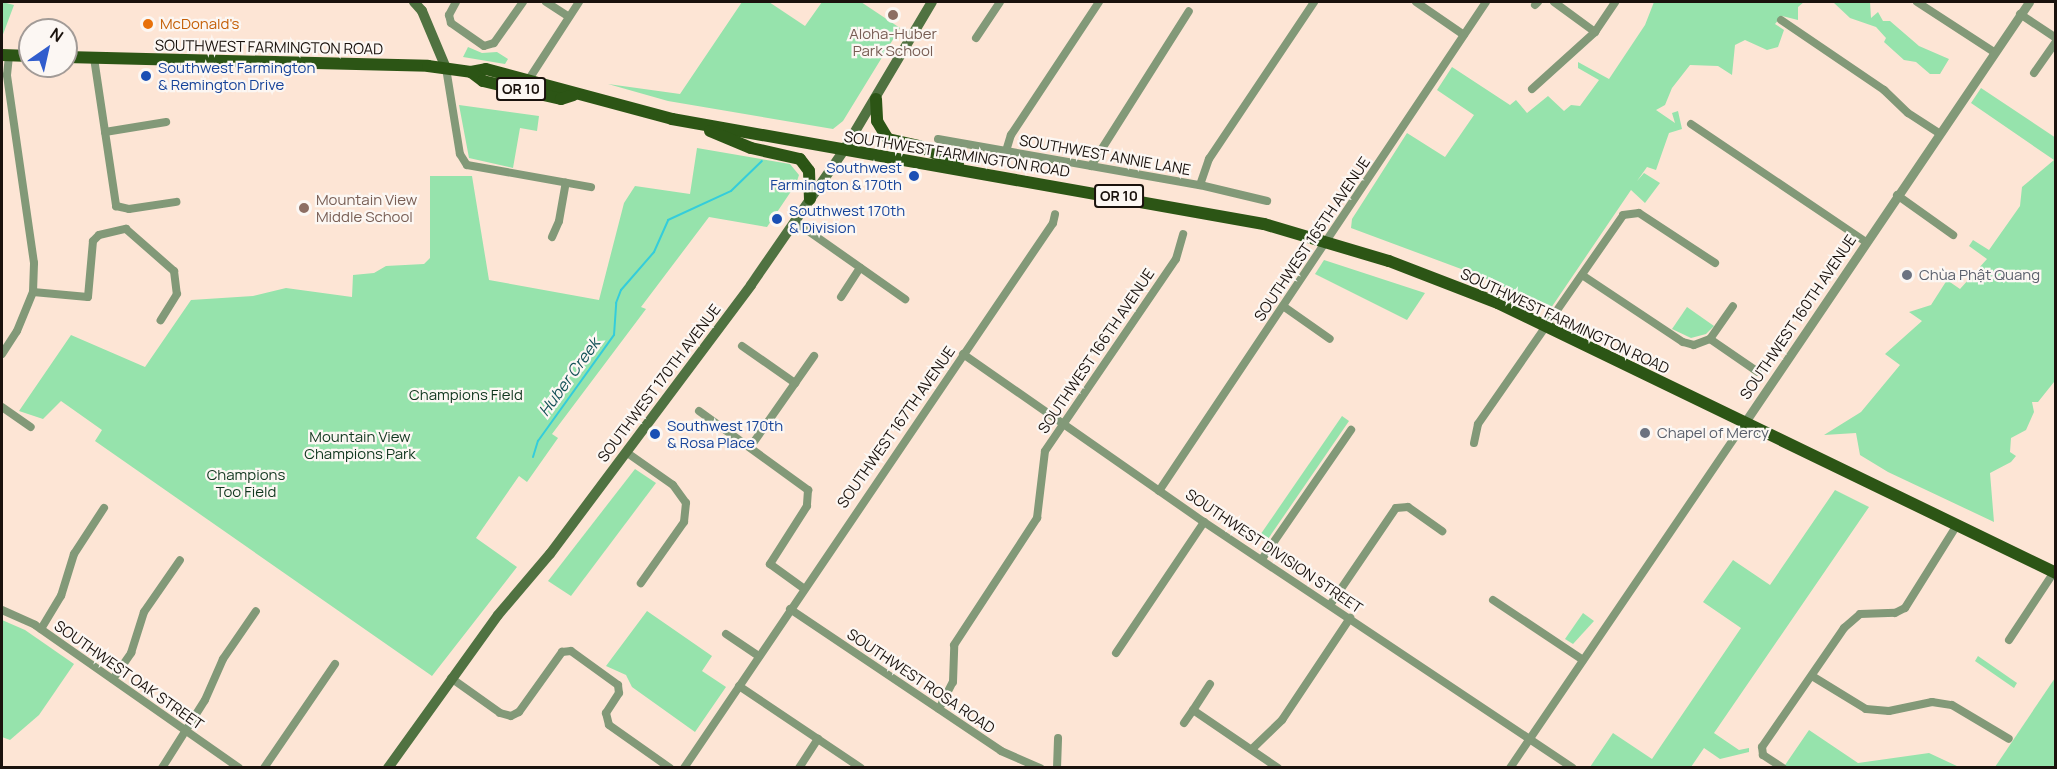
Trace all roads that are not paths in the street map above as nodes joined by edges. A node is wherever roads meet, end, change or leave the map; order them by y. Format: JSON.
{"nodes":[{"id":1,"x":414,"y":2,"type":"edge"},
{"id":2,"x":456,"y":2,"type":"edge"},
{"id":3,"x":523,"y":2,"type":"edge"},
{"id":4,"x":546,"y":2,"type":"edge"},
{"id":5,"x":579,"y":2,"type":"edge"},
{"id":6,"x":932,"y":2,"type":"edge"},
{"id":7,"x":1000,"y":2,"type":"edge"},
{"id":8,"x":1099,"y":2,"type":"edge"},
{"id":9,"x":1314,"y":2,"type":"edge"},
{"id":10,"x":1416,"y":2,"type":"edge"},
{"id":11,"x":1486,"y":2,"type":"edge"},
{"id":12,"x":1554,"y":2,"type":"edge"},
{"id":13,"x":1615,"y":2,"type":"edge"},
{"id":14,"x":1919,"y":2,"type":"edge"},
{"id":15,"x":2029,"y":2,"type":"edge"},
{"id":16,"x":423,"y":6,"type":"edge"},
{"id":17,"x":1189,"y":11,"type":"dead end"},
{"id":18,"x":2020,"y":14,"type":"junction"},
{"id":19,"x":569,"y":17,"type":"junction"},
{"id":20,"x":1781,"y":20,"type":"dead end"},
{"id":21,"x":1595,"y":32,"type":"junction"},
{"id":22,"x":1464,"y":34,"type":"junction"},
{"id":23,"x":976,"y":38,"type":"dead end"},
{"id":24,"x":2055,"y":39,"type":"edge"},
{"id":25,"x":1994,"y":52,"type":"junction"},
{"id":26,"x":5,"y":55,"type":"edge"},
{"id":27,"x":78,"y":57,"type":"edge"},
{"id":28,"x":94,"y":58,"type":"junction"},
{"id":29,"x":446,"y":68,"type":"junction"},
{"id":30,"x":471,"y":72,"type":"junction"},
{"id":31,"x":2034,"y":73,"type":"dead end"},
{"id":32,"x":529,"y":79,"type":"junction"},
{"id":33,"x":1532,"y":89,"type":"dead end"},
{"id":34,"x":573,"y":95,"type":"junction"},
{"id":35,"x":876,"y":99,"type":"junction"},
{"id":36,"x":166,"y":122,"type":"dead end"},
{"id":37,"x":690,"y":122,"type":"junction"},
{"id":38,"x":1691,"y":124,"type":"dead end"},
{"id":39,"x":105,"y":132,"type":"junction"},
{"id":40,"x":1939,"y":134,"type":"junction"},
{"id":41,"x":938,"y":139,"type":"dead end"},
{"id":42,"x":844,"y":150,"type":"junction"},
{"id":43,"x":1006,"y":151,"type":"junction"},
{"id":44,"x":1091,"y":166,"type":"junction"},
{"id":45,"x":972,"y":170,"type":"junction"},
{"id":46,"x":566,"y":183,"type":"junction"},
{"id":47,"x":1200,"y":185,"type":"junction"},
{"id":48,"x":591,"y":187,"type":"dead end"},
{"id":49,"x":1897,"y":195,"type":"junction"},
{"id":50,"x":810,"y":199,"type":"junction"},
{"id":51,"x":1268,"y":201,"type":"dead end"},
{"id":52,"x":176,"y":202,"type":"dead end"},
{"id":53,"x":1055,"y":214,"type":"dead end"},
{"id":54,"x":794,"y":221,"type":"junction"},
{"id":55,"x":1183,"y":234,"type":"dead end"},
{"id":56,"x":1953,"y":235,"type":"dead end"},
{"id":57,"x":552,"y":237,"type":"dead end"},
{"id":58,"x":1327,"y":240,"type":"junction"},
{"id":59,"x":1866,"y":242,"type":"junction"},
{"id":60,"x":1715,"y":263,"type":"dead end"},
{"id":61,"x":860,"y":268,"type":"junction"},
{"id":62,"x":1582,"y":275,"type":"junction"},
{"id":63,"x":33,"y":292,"type":"junction"},
{"id":64,"x":841,"y":297,"type":"dead end"},
{"id":65,"x":905,"y":299,"type":"dead end"},
{"id":66,"x":1283,"y":306,"type":"junction"},
{"id":67,"x":1733,"y":306,"type":"dead end"},
{"id":68,"x":161,"y":320,"type":"dead end"},
{"id":69,"x":1544,"y":325,"type":"junction"},
{"id":70,"x":1330,"y":339,"type":"dead end"},
{"id":71,"x":1710,"y":339,"type":"junction"},
{"id":72,"x":742,"y":346,"type":"dead end"},
{"id":73,"x":2,"y":354,"type":"edge"},
{"id":74,"x":963,"y":354,"type":"junction"},
{"id":75,"x":814,"y":356,"type":"dead end"},
{"id":76,"x":1758,"y":372,"type":"dead end"},
{"id":77,"x":795,"y":383,"type":"junction"},
{"id":78,"x":2,"y":407,"type":"edge"},
{"id":79,"x":699,"y":411,"type":"dead end"},
{"id":80,"x":1745,"y":422,"type":"junction"},
{"id":81,"x":1061,"y":424,"type":"junction"},
{"id":82,"x":31,"y":428,"type":"dead end"},
{"id":83,"x":1351,"y":430,"type":"dead end"},
{"id":84,"x":1474,"y":443,"type":"dead end"},
{"id":85,"x":750,"y":446,"type":"junction"},
{"id":86,"x":626,"y":452,"type":"junction"},
{"id":87,"x":1160,"y":491,"type":"junction"},
{"id":88,"x":104,"y":508,"type":"dead end"},
{"id":89,"x":1204,"y":522,"type":"junction"},
{"id":90,"x":1957,"y":525,"type":"junction"},
{"id":91,"x":1442,"y":531,"type":"dead end"},
{"id":92,"x":1262,"y":559,"type":"junction"},
{"id":93,"x":180,"y":560,"type":"dead end"},
{"id":94,"x":2055,"y":573,"type":"edge"},
{"id":95,"x":641,"y":583,"type":"dead end"},
{"id":96,"x":803,"y":588,"type":"junction"},
{"id":97,"x":1493,"y":600,"type":"dead end"},
{"id":98,"x":1330,"y":604,"type":"junction"},
{"id":99,"x":790,"y":609,"type":"junction"},
{"id":100,"x":2,"y":610,"type":"edge"},
{"id":101,"x":256,"y":611,"type":"dead end"},
{"id":102,"x":1350,"y":618,"type":"junction"},
{"id":103,"x":42,"y":629,"type":"junction"},
{"id":104,"x":726,"y":634,"type":"dead end"},
{"id":105,"x":2009,"y":640,"type":"dead end"},
{"id":106,"x":1116,"y":653,"type":"dead end"},
{"id":107,"x":759,"y":656,"type":"junction"},
{"id":108,"x":1584,"y":660,"type":"junction"},
{"id":109,"x":335,"y":664,"type":"dead end"},
{"id":110,"x":1812,"y":676,"type":"junction"},
{"id":111,"x":451,"y":678,"type":"junction"},
{"id":112,"x":113,"y":679,"type":"junction"},
{"id":113,"x":1210,"y":684,"type":"dead end"},
{"id":114,"x":740,"y":686,"type":"junction"},
{"id":115,"x":939,"y":709,"type":"junction"},
{"id":116,"x":1193,"y":710,"type":"junction"},
{"id":117,"x":1184,"y":723,"type":"dead end"},
{"id":118,"x":183,"y":730,"type":"junction"},
{"id":119,"x":1058,"y":738,"type":"dead end"},
{"id":120,"x":818,"y":739,"type":"junction"},
{"id":121,"x":1530,"y":739,"type":"junction"},
{"id":122,"x":2009,"y":739,"type":"dead end"},
{"id":123,"x":1252,"y":750,"type":"junction"},
{"id":124,"x":162,"y":768,"type":"edge"},
{"id":125,"x":239,"y":768,"type":"edge"},
{"id":126,"x":264,"y":768,"type":"edge"},
{"id":127,"x":388,"y":768,"type":"edge"},
{"id":128,"x":670,"y":768,"type":"edge"},
{"id":129,"x":684,"y":768,"type":"edge"},
{"id":130,"x":800,"y":768,"type":"edge"},
{"id":131,"x":861,"y":768,"type":"edge"},
{"id":132,"x":1040,"y":768,"type":"edge"},
{"id":133,"x":1057,"y":768,"type":"edge"},
{"id":134,"x":1278,"y":768,"type":"edge"},
{"id":135,"x":1510,"y":768,"type":"edge"},
{"id":136,"x":1573,"y":768,"type":"edge"},
{"id":137,"x":1783,"y":768,"type":"edge"}],
"edges":[{"from":1,"to":16,"type":"main road"},
{"from":2,"to":3,"type":"street"},
{"from":4,"to":19,"type":"street"},
{"from":5,"to":19,"type":"street"},
{"from":6,"to":35,"type":"main road","name":"SOUTHWEST 170TH AVENUE"},
{"from":7,"to":23,"type":"street"},
{"from":8,"to":43,"type":"street"},
{"from":9,"to":47,"type":"street"},
{"from":10,"to":22,"type":"street"},
{"from":11,"to":22,"type":"street","name":"SOUTHWEST 165TH AVENUE"},
{"from":12,"to":21,"type":"street"},
{"from":13,"to":21,"type":"street"},
{"from":14,"to":25,"type":"street"},
{"from":15,"to":18,"type":"street","name":"SOUTHWEST 160TH AVENUE"},
{"from":16,"to":29,"type":"main road"},
{"from":17,"to":44,"type":"street"},
{"from":18,"to":24,"type":"street"},
{"from":18,"to":25,"type":"street","name":"SOUTHWEST 160TH AVENUE"},
{"from":19,"to":32,"type":"street"},
{"from":20,"to":40,"type":"street"},
{"from":21,"to":33,"type":"street"},
{"from":22,"to":58,"type":"street","name":"SOUTHWEST 165TH AVENUE"},
{"from":24,"to":31,"type":"street"},
{"from":25,"to":40,"type":"street","name":"SOUTHWEST 160TH AVENUE"},
{"from":26,"to":63,"type":"street"},
{"from":27,"to":28,"type":"main road","name":"SOUTHWEST FARMINGTON ROAD","number":"OR 10"},
{"from":28,"to":29,"type":"main road","name":"SOUTHWEST FARMINGTON ROAD","number":"OR 10"},
{"from":28,"to":39,"type":"street"},
{"from":29,"to":30,"type":"main road","name":"SOUTHWEST FARMINGTON ROAD","number":"OR 10"},
{"from":29,"to":46,"type":"street"},
{"from":30,"to":32,"type":"main road","name":"SOUTHWEST FARMINGTON ROAD","number":"OR 10"},
{"from":30,"to":34,"type":"main road","name":"SOUTHWEST FARMINGTON ROAD","number":"OR 10"},
{"from":32,"to":34,"type":"main road","name":"SOUTHWEST FARMINGTON ROAD","number":"OR 10"},
{"from":34,"to":37,"type":"main road","name":"SOUTHWEST FARMINGTON ROAD","number":"OR 10"},
{"from":35,"to":42,"type":"main road","name":"SOUTHWEST 170TH AVENUE"},
{"from":35,"to":45,"type":"main road"},
{"from":36,"to":39,"type":"street"},
{"from":37,"to":42,"type":"main road","name":"SOUTHWEST FARMINGTON ROAD","number":"OR 10"},
{"from":37,"to":50,"type":"main road"},
{"from":38,"to":59,"type":"street"},
{"from":39,"to":52,"type":"street"},
{"from":40,"to":49,"type":"street","name":"SOUTHWEST 160TH AVENUE"},
{"from":41,"to":43,"type":"street","name":"SOUTHWEST ANNIE LANE"},
{"from":42,"to":45,"type":"main road","name":"SOUTHWEST FARMINGTON ROAD","number":"OR 10"},
{"from":42,"to":50,"type":"main road","name":"SOUTHWEST 170TH AVENUE"},
{"from":43,"to":44,"type":"street","name":"SOUTHWEST ANNIE LANE"},
{"from":44,"to":47,"type":"street","name":"SOUTHWEST ANNIE LANE"},
{"from":45,"to":58,"type":"main road","name":"SOUTHWEST FARMINGTON ROAD","number":"OR 10"},
{"from":46,"to":48,"type":"street"},
{"from":46,"to":57,"type":"street"},
{"from":47,"to":51,"type":"street","name":"SOUTHWEST ANNIE LANE"},
{"from":49,"to":56,"type":"street"},
{"from":49,"to":59,"type":"street","name":"SOUTHWEST 160TH AVENUE"},
{"from":50,"to":54,"type":"main road","name":"SOUTHWEST 170TH AVENUE"},
{"from":53,"to":74,"type":"street","name":"SOUTHWEST 167TH AVENUE"},
{"from":54,"to":61,"type":"street"},
{"from":54,"to":86,"type":"main road","name":"SOUTHWEST 170TH AVENUE"},
{"from":55,"to":81,"type":"street","name":"SOUTHWEST 166TH AVENUE"},
{"from":58,"to":66,"type":"street","name":"SOUTHWEST 165TH AVENUE"},
{"from":58,"to":69,"type":"main road","name":"SOUTHWEST FARMINGTON ROAD","number":"OR 10"},
{"from":59,"to":80,"type":"street","name":"SOUTHWEST 160TH AVENUE"},
{"from":60,"to":62,"type":"street"},
{"from":61,"to":64,"type":"street"},
{"from":61,"to":65,"type":"street"},
{"from":62,"to":69,"type":"street"},
{"from":62,"to":71,"type":"street"},
{"from":63,"to":68,"type":"street"},
{"from":63,"to":73,"type":"street"},
{"from":66,"to":70,"type":"street"},
{"from":66,"to":87,"type":"street","name":"SOUTHWEST 165TH AVENUE"},
{"from":67,"to":71,"type":"street"},
{"from":69,"to":80,"type":"main road","name":"SOUTHWEST FARMINGTON ROAD","number":"OR 10"},
{"from":69,"to":84,"type":"street"},
{"from":71,"to":76,"type":"street"},
{"from":72,"to":77,"type":"street"},
{"from":74,"to":81,"type":"street","name":"SOUTHWEST DIVISION STREET"},
{"from":74,"to":96,"type":"street","name":"SOUTHWEST 167TH AVENUE"},
{"from":75,"to":77,"type":"street"},
{"from":77,"to":85,"type":"street"},
{"from":78,"to":82,"type":"street"},
{"from":79,"to":85,"type":"street"},
{"from":80,"to":90,"type":"main road","name":"SOUTHWEST FARMINGTON ROAD","number":"OR 10"},
{"from":80,"to":108,"type":"street","name":"SOUTHWEST 160TH AVENUE"},
{"from":81,"to":87,"type":"street","name":"SOUTHWEST DIVISION STREET"},
{"from":81,"to":115,"type":"street","name":"SOUTHWEST 166TH AVENUE"},
{"from":83,"to":92,"type":"street"},
{"from":85,"to":96,"type":"street"},
{"from":86,"to":95,"type":"street"},
{"from":86,"to":111,"type":"main road","name":"SOUTHWEST 170TH AVENUE"},
{"from":87,"to":89,"type":"street","name":"SOUTHWEST DIVISION STREET"},
{"from":88,"to":103,"type":"street"},
{"from":89,"to":92,"type":"street","name":"SOUTHWEST DIVISION STREET"},
{"from":89,"to":106,"type":"street"},
{"from":90,"to":94,"type":"main road","name":"SOUTHWEST FARMINGTON ROAD","number":"OR 10"},
{"from":90,"to":110,"type":"street"},
{"from":91,"to":98,"type":"street"},
{"from":92,"to":98,"type":"street","name":"SOUTHWEST DIVISION STREET"},
{"from":93,"to":112,"type":"street"},
{"from":94,"to":105,"type":"street"},
{"from":96,"to":99,"type":"street","name":"SOUTHWEST 167TH AVENUE"},
{"from":97,"to":108,"type":"street"},
{"from":98,"to":102,"type":"street","name":"SOUTHWEST DIVISION STREET"},
{"from":99,"to":107,"type":"street","name":"SOUTHWEST 167TH AVENUE"},
{"from":99,"to":115,"type":"street","name":"SOUTHWEST ROSA ROAD"},
{"from":100,"to":103,"type":"street","name":"SOUTHWEST OAK STREET"},
{"from":101,"to":118,"type":"street"},
{"from":102,"to":121,"type":"street","name":"SOUTHWEST DIVISION STREET"},
{"from":102,"to":123,"type":"street"},
{"from":103,"to":112,"type":"street","name":"SOUTHWEST OAK STREET"},
{"from":104,"to":107,"type":"street"},
{"from":107,"to":114,"type":"street","name":"SOUTHWEST 167TH AVENUE"},
{"from":108,"to":121,"type":"street","name":"SOUTHWEST 160TH AVENUE"},
{"from":109,"to":126,"type":"street"},
{"from":110,"to":122,"type":"street"},
{"from":110,"to":137,"type":"street"},
{"from":111,"to":127,"type":"main road","name":"SOUTHWEST 170TH AVENUE"},
{"from":111,"to":128,"type":"street"},
{"from":112,"to":118,"type":"street","name":"SOUTHWEST OAK STREET"},
{"from":113,"to":116,"type":"street"},
{"from":114,"to":120,"type":"street"},
{"from":114,"to":129,"type":"street","name":"SOUTHWEST 167TH AVENUE"},
{"from":115,"to":132,"type":"street","name":"SOUTHWEST ROSA ROAD"},
{"from":116,"to":117,"type":"street"},
{"from":116,"to":123,"type":"street"},
{"from":118,"to":124,"type":"street"},
{"from":118,"to":125,"type":"street","name":"SOUTHWEST OAK STREET"},
{"from":119,"to":133,"type":"street"},
{"from":120,"to":130,"type":"street"},
{"from":120,"to":131,"type":"street"},
{"from":121,"to":135,"type":"street","name":"SOUTHWEST 160TH AVENUE"},
{"from":121,"to":136,"type":"street","name":"SOUTHWEST DIVISION STREET"},
{"from":123,"to":134,"type":"street"}]}
